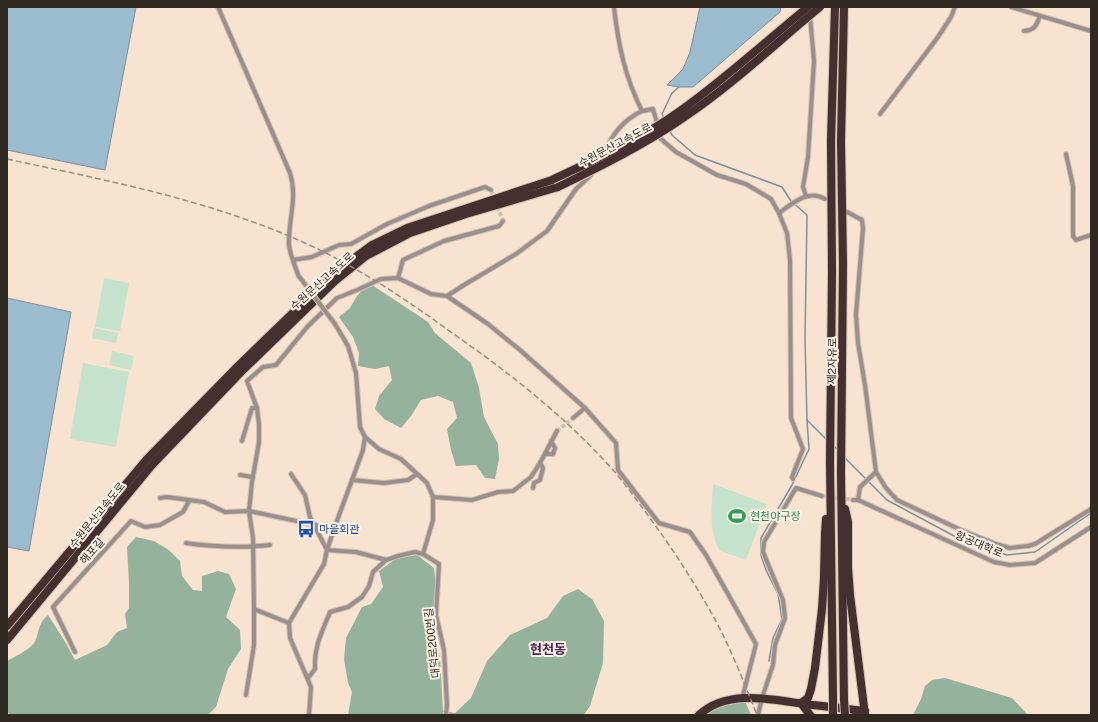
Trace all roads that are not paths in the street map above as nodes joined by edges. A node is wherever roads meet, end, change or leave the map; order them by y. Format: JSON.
{"nodes":[{"id":1,"x":218,"y":7,"type":"edge"},
{"id":2,"x":614,"y":7,"type":"edge"},
{"id":3,"x":808,"y":7,"type":"edge"},
{"id":4,"x":820,"y":7,"type":"edge"},
{"id":5,"x":835,"y":7,"type":"edge"},
{"id":6,"x":844,"y":7,"type":"edge"},
{"id":7,"x":955,"y":7,"type":"edge"},
{"id":8,"x":1011,"y":7,"type":"edge"},
{"id":9,"x":1040,"y":16,"type":"junction"},
{"id":10,"x":1024,"y":31,"type":"dead end"},
{"id":11,"x":1091,"y":31,"type":"edge"},
{"id":12,"x":642,"y":111,"type":"junction"},
{"id":13,"x":880,"y":114,"type":"dead end"},
{"id":14,"x":1066,"y":154,"type":"dead end"},
{"id":15,"x":491,"y":190,"type":"dead end"},
{"id":16,"x":806,"y":196,"type":"junction"},
{"id":17,"x":826,"y":199,"type":"dead end"},
{"id":18,"x":847,"y":212,"type":"dead end"},
{"id":19,"x":779,"y":213,"type":"junction"},
{"id":20,"x":503,"y":221,"type":"dead end"},
{"id":21,"x":1091,"y":235,"type":"edge"},
{"id":22,"x":293,"y":260,"type":"junction"},
{"id":23,"x":398,"y":278,"type":"junction"},
{"id":24,"x":447,"y":296,"type":"junction"},
{"id":25,"x":257,"y":408,"type":"junction"},
{"id":26,"x":585,"y":408,"type":"junction"},
{"id":27,"x":573,"y":418,"type":"tunnel mouth"},
{"id":28,"x":557,"y":431,"type":"tunnel mouth"},
{"id":29,"x":364,"y":437,"type":"junction"},
{"id":30,"x":242,"y":441,"type":"dead end"},
{"id":31,"x":550,"y":441,"type":"junction"},
{"id":32,"x":545,"y":454,"type":"junction"},
{"id":33,"x":540,"y":463,"type":"junction"},
{"id":34,"x":876,"y":472,"type":"junction"},
{"id":35,"x":291,"y":474,"type":"dead end"},
{"id":36,"x":417,"y":474,"type":"junction"},
{"id":37,"x":240,"y":475,"type":"dead end"},
{"id":38,"x":253,"y":477,"type":"junction"},
{"id":39,"x":793,"y":479,"type":"dead end"},
{"id":40,"x":352,"y":480,"type":"junction"},
{"id":41,"x":533,"y":488,"type":"dead end"},
{"id":42,"x":830,"y":488,"type":"junction"},
{"id":43,"x":841,"y":490,"type":"junction"},
{"id":44,"x":822,"y":496,"type":"tunnel mouth"},
{"id":45,"x":433,"y":497,"type":"junction"},
{"id":46,"x":160,"y":498,"type":"dead end"},
{"id":47,"x":852,"y":500,"type":"tunnel mouth"},
{"id":48,"x":858,"y":500,"type":"junction"},
{"id":49,"x":189,"y":501,"type":"junction"},
{"id":50,"x":1091,"y":509,"type":"edge"},
{"id":51,"x":249,"y":512,"type":"junction"},
{"id":52,"x":315,"y":525,"type":"junction"},
{"id":53,"x":1091,"y":528,"type":"edge"},
{"id":54,"x":334,"y":529,"type":"junction"},
{"id":55,"x":186,"y":543,"type":"dead end"},
{"id":56,"x":270,"y":545,"type":"dead end"},
{"id":57,"x":253,"y":547,"type":"junction"},
{"id":58,"x":327,"y":550,"type":"junction"},
{"id":59,"x":423,"y":554,"type":"junction"},
{"id":60,"x":386,"y":560,"type":"junction"},
{"id":61,"x":254,"y":609,"type":"junction"},
{"id":62,"x":289,"y":623,"type":"junction"},
{"id":63,"x":7,"y":626,"type":"edge"},
{"id":64,"x":7,"y":640,"type":"edge"},
{"id":65,"x":75,"y":652,"type":"dead end"},
{"id":66,"x":308,"y":678,"type":"junction"},
{"id":67,"x":246,"y":695,"type":"dead end"},
{"id":68,"x":762,"y":698,"type":"junction"},
{"id":69,"x":742,"y":699,"type":"junction"},
{"id":70,"x":801,"y":703,"type":"junction"},
{"id":71,"x":865,"y":713,"type":"edge"},
{"id":72,"x":309,"y":715,"type":"edge"},
{"id":73,"x":446,"y":715,"type":"edge"},
{"id":74,"x":699,"y":715,"type":"edge"},
{"id":75,"x":758,"y":715,"type":"edge"},
{"id":76,"x":810,"y":715,"type":"edge"},
{"id":77,"x":833,"y":715,"type":"edge"},
{"id":78,"x":845,"y":715,"type":"edge"}],
"edges":[{"from":1,"to":22,"type":"street"},
{"from":2,"to":12,"type":"street"},
{"from":3,"to":16,"type":"street"},
{"from":3,"to":63,"type":"highway","name":"수원문산고속도로","bridge":true},
{"from":4,"to":64,"type":"highway","name":"수원문산고속도로","bridge":true},
{"from":5,"to":42,"type":"highway","name":"제2자유로"},
{"from":6,"to":43,"type":"highway","name":"제2자유로"},
{"from":7,"to":13,"type":"street"},
{"from":8,"to":9,"type":"street"},
{"from":9,"to":10,"type":"street"},
{"from":9,"to":11,"type":"street"},
{"from":12,"to":19,"type":"street"},
{"from":12,"to":24,"type":"street"},
{"from":14,"to":21,"type":"street"},
{"from":15,"to":22,"type":"street"},
{"from":16,"to":17,"type":"street"},
{"from":16,"to":19,"type":"street"},
{"from":18,"to":34,"type":"street"},
{"from":19,"to":39,"type":"street"},
{"from":20,"to":23,"type":"street"},
{"from":22,"to":29,"type":"street","bridge":true},
{"from":23,"to":24,"type":"street"},
{"from":23,"to":25,"type":"street"},
{"from":24,"to":26,"type":"street"},
{"from":25,"to":30,"type":"street"},
{"from":25,"to":38,"type":"street"},
{"from":26,"to":27,"type":"street"},
{"from":26,"to":69,"type":"street"},
{"from":28,"to":31,"type":"street"},
{"from":29,"to":36,"type":"street"},
{"from":29,"to":40,"type":"street"},
{"from":31,"to":32,"type":"street"},
{"from":31,"to":32,"type":"street"},
{"from":32,"to":33,"type":"street"},
{"from":33,"to":41,"type":"street"},
{"from":33,"to":45,"type":"street"},
{"from":34,"to":48,"type":"street"},
{"from":34,"to":50,"type":"street","name":"항공대학로"},
{"from":35,"to":52,"type":"street"},
{"from":36,"to":40,"type":"street"},
{"from":36,"to":45,"type":"street"},
{"from":37,"to":38,"type":"street"},
{"from":38,"to":51,"type":"street"},
{"from":40,"to":54,"type":"street"},
{"from":42,"to":70,"type":"highway"},
{"from":42,"to":77,"type":"highway","name":"제2자유로","bridge":true},
{"from":43,"to":71,"type":"highway"},
{"from":43,"to":78,"type":"highway","name":"제2자유로","bridge":true},
{"from":44,"to":68,"type":"street"},
{"from":45,"to":59,"type":"street"},
{"from":46,"to":49,"type":"street"},
{"from":47,"to":48,"type":"street"},
{"from":48,"to":53,"type":"street","name":"항공대학로"},
{"from":49,"to":51,"type":"street"},
{"from":49,"to":65,"type":"street","name":"해포길"},
{"from":51,"to":52,"type":"street"},
{"from":51,"to":57,"type":"street"},
{"from":52,"to":54,"type":"street"},
{"from":52,"to":58,"type":"street"},
{"from":54,"to":58,"type":"street"},
{"from":55,"to":57,"type":"street"},
{"from":56,"to":57,"type":"street"},
{"from":57,"to":61,"type":"street"},
{"from":58,"to":60,"type":"street"},
{"from":58,"to":62,"type":"street"},
{"from":59,"to":60,"type":"street"},
{"from":59,"to":73,"type":"street","name":"대덕로200번길"},
{"from":60,"to":66,"type":"street"},
{"from":61,"to":62,"type":"street"},
{"from":61,"to":67,"type":"street"},
{"from":62,"to":66,"type":"street"},
{"from":66,"to":72,"type":"street"},
{"from":68,"to":69,"type":"highway"},
{"from":68,"to":70,"type":"highway"},
{"from":68,"to":75,"type":"street"},
{"from":69,"to":74,"type":"highway"},
{"from":70,"to":71,"type":"highway"},
{"from":70,"to":76,"type":"highway"}]}
